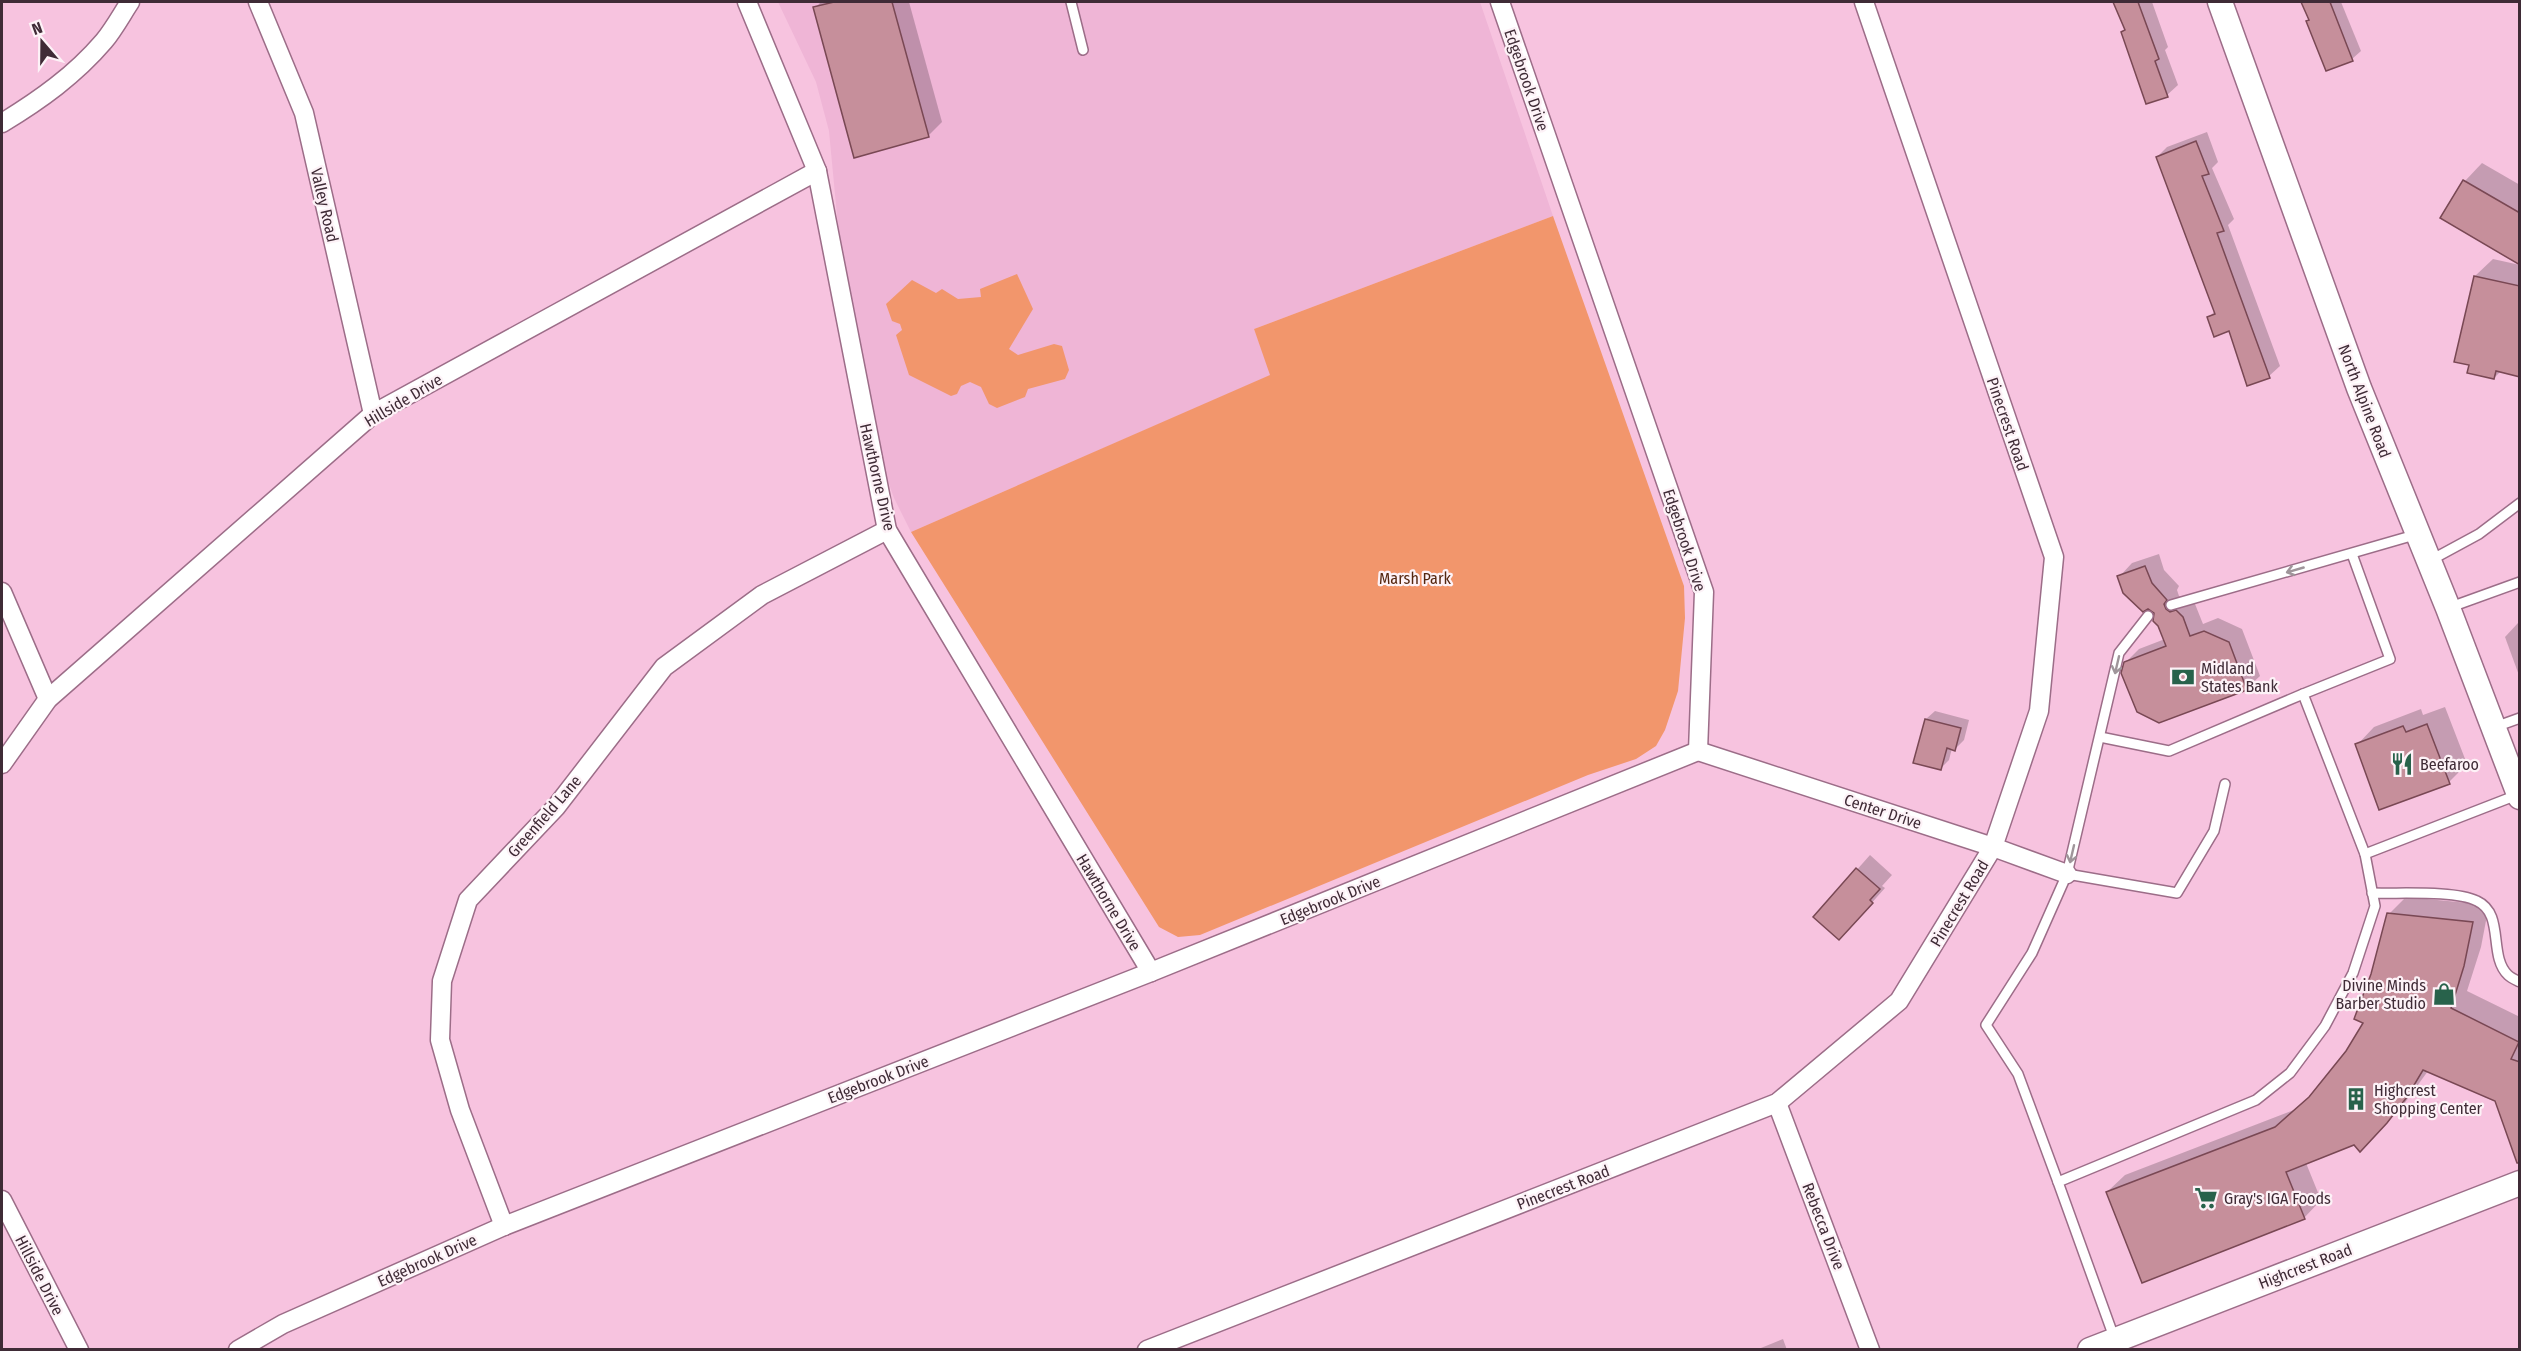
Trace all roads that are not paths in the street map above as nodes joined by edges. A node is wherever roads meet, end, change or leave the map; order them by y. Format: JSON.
{"nodes":[{"id":1,"x":130,"y":2,"type":"edge"},
{"id":2,"x":258,"y":2,"type":"edge"},
{"id":3,"x":747,"y":2,"type":"edge"},
{"id":4,"x":1071,"y":2,"type":"edge"},
{"id":5,"x":1500,"y":2,"type":"edge"},
{"id":6,"x":1864,"y":2,"type":"edge"},
{"id":7,"x":2220,"y":2,"type":"edge"},
{"id":8,"x":1083,"y":50,"type":"dead end"},
{"id":9,"x":2,"y":123,"type":"edge"},
{"id":10,"x":817,"y":171,"type":"junction"},
{"id":11,"x":373,"y":414,"type":"junction"},
{"id":12,"x":2520,"y":503,"type":"edge"},
{"id":13,"x":887,"y":530,"type":"junction"},
{"id":14,"x":2418,"y":534,"type":"junction"},
{"id":15,"x":2352,"y":554,"type":"junction"},
{"id":16,"x":2428,"y":561,"type":"junction"},
{"id":17,"x":2520,"y":582,"type":"edge"},
{"id":18,"x":2,"y":592,"type":"edge"},
{"id":19,"x":2171,"y":605,"type":"dead end"},
{"id":20,"x":2448,"y":608,"type":"junction"},
{"id":21,"x":2148,"y":616,"type":"dead end"},
{"id":22,"x":2303,"y":694,"type":"junction"},
{"id":23,"x":48,"y":699,"type":"junction"},
{"id":24,"x":2520,"y":718,"type":"edge"},
{"id":25,"x":2493,"y":728,"type":"junction"},
{"id":26,"x":2100,"y":737,"type":"junction"},
{"id":27,"x":1698,"y":752,"type":"junction"},
{"id":28,"x":2,"y":764,"type":"edge"},
{"id":29,"x":2225,"y":784,"type":"dead end"},
{"id":30,"x":2519,"y":795,"type":"edge"},
{"id":31,"x":1993,"y":847,"type":"junction"},
{"id":32,"x":2365,"y":854,"type":"junction"},
{"id":33,"x":2067,"y":874,"type":"junction"},
{"id":34,"x":2372,"y":893,"type":"junction"},
{"id":35,"x":1151,"y":972,"type":"junction"},
{"id":36,"x":2520,"y":982,"type":"edge"},
{"id":37,"x":1777,"y":1103,"type":"junction"},
{"id":38,"x":2058,"y":1182,"type":"junction"},
{"id":39,"x":2520,"y":1183,"type":"edge"},
{"id":40,"x":2,"y":1200,"type":"edge"},
{"id":41,"x":504,"y":1226,"type":"junction"},
{"id":42,"x":2119,"y":1343,"type":"edge"},
{"id":43,"x":79,"y":1350,"type":"edge"},
{"id":44,"x":238,"y":1350,"type":"edge"},
{"id":45,"x":1147,"y":1350,"type":"edge"},
{"id":46,"x":1870,"y":1350,"type":"edge"},
{"id":47,"x":2090,"y":1350,"type":"edge"}],
"edges":[{"from":1,"to":9,"type":"street"},
{"from":2,"to":11,"type":"street","name":"Valley Road"},
{"from":3,"to":10,"type":"street","name":"Hawthorne Drive"},
{"from":4,"to":8,"type":"lane"},
{"from":5,"to":27,"type":"street","name":"Edgebrook Drive"},
{"from":6,"to":31,"type":"street","name":"Pinecrest Road"},
{"from":7,"to":14,"type":"main road","name":"North Alpine Road"},
{"from":10,"to":11,"type":"street","name":"Hillside Drive"},
{"from":10,"to":13,"type":"street","name":"Hawthorne Drive"},
{"from":11,"to":23,"type":"street","name":"Hillside Drive"},
{"from":12,"to":16,"type":"lane"},
{"from":13,"to":35,"type":"street","name":"Hawthorne Drive"},
{"from":13,"to":41,"type":"street","name":"Greenfield Lane"},
{"from":14,"to":15,"type":"lane"},
{"from":14,"to":16,"type":"main road","name":"North Alpine Road"},
{"from":15,"to":19,"type":"lane","one_way":true},
{"from":15,"to":22,"type":"lane"},
{"from":16,"to":20,"type":"main road","name":"North Alpine Road"},
{"from":17,"to":20,"type":"lane"},
{"from":18,"to":23,"type":"street"},
{"from":20,"to":25,"type":"main road","name":"North Alpine Road"},
{"from":21,"to":26,"type":"lane","one_way":true},
{"from":22,"to":26,"type":"lane"},
{"from":22,"to":32,"type":"lane"},
{"from":23,"to":28,"type":"street","name":"Hillside Drive"},
{"from":24,"to":25,"type":"lane"},
{"from":25,"to":30,"type":"main road","name":"North Alpine Road"},
{"from":26,"to":33,"type":"lane","one_way":true},
{"from":27,"to":31,"type":"street","name":"Center Drive"},
{"from":27,"to":35,"type":"street","name":"Edgebrook Drive"},
{"from":29,"to":33,"type":"lane"},
{"from":30,"to":32,"type":"lane"},
{"from":31,"to":33,"type":"street","name":"Center Drive"},
{"from":31,"to":37,"type":"street","name":"Pinecrest Road"},
{"from":32,"to":34,"type":"lane"},
{"from":33,"to":38,"type":"lane"},
{"from":34,"to":36,"type":"lane"},
{"from":34,"to":38,"type":"lane"},
{"from":35,"to":41,"type":"street","name":"Edgebrook Drive"},
{"from":37,"to":45,"type":"street","name":"Pinecrest Road"},
{"from":37,"to":46,"type":"street","name":"Rebecca Drive"},
{"from":38,"to":42,"type":"lane"},
{"from":39,"to":42,"type":"main road","name":"Highcrest Road"},
{"from":40,"to":43,"type":"street","name":"Hillside Drive"},
{"from":41,"to":44,"type":"street","name":"Edgebrook Drive"},
{"from":42,"to":47,"type":"main road","name":"Highcrest Road"}]}
